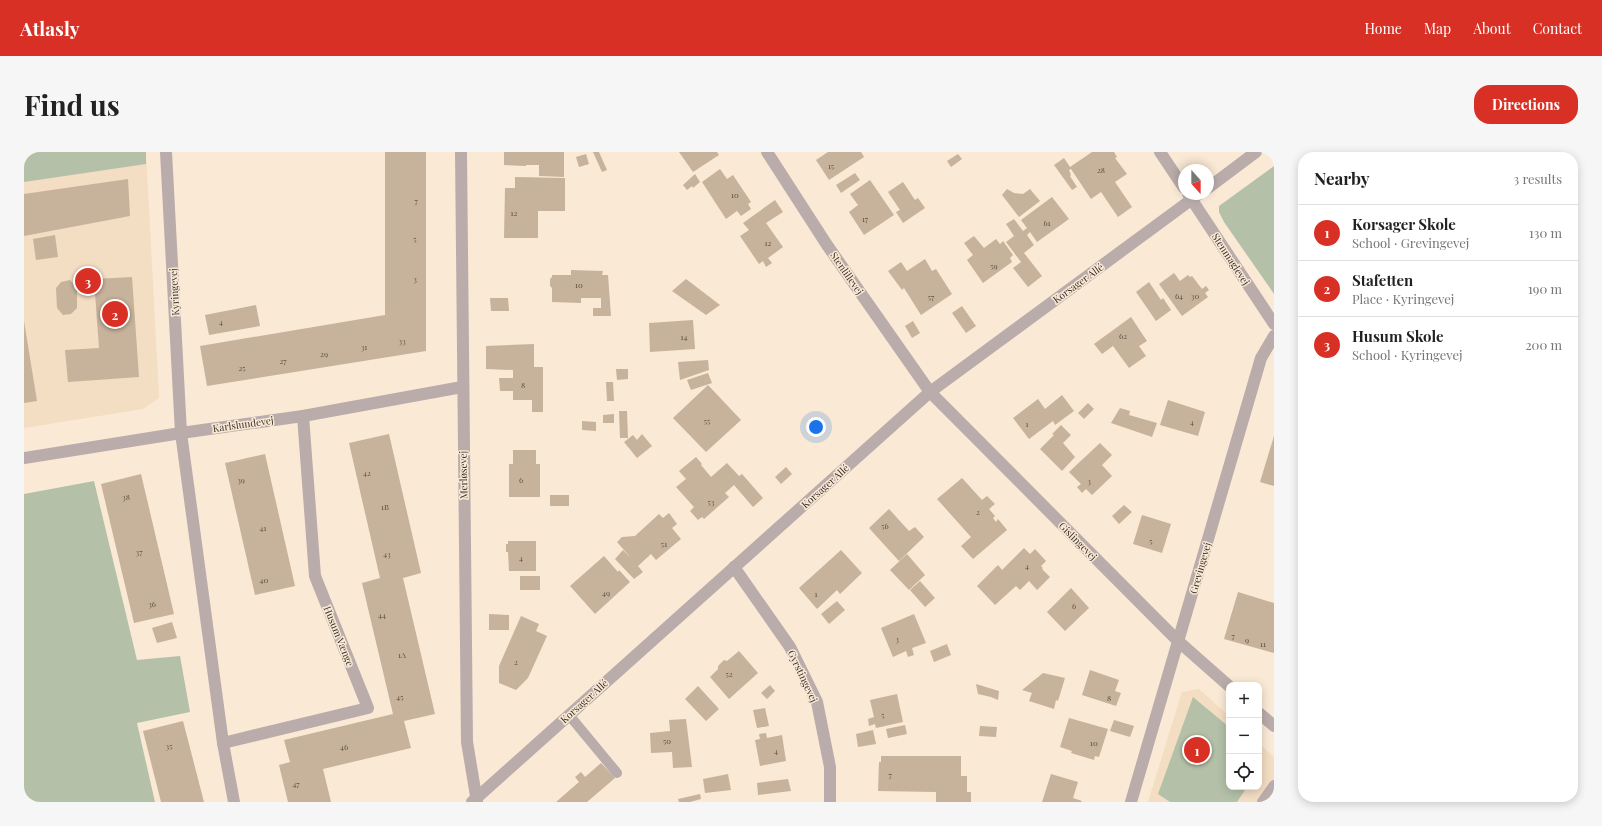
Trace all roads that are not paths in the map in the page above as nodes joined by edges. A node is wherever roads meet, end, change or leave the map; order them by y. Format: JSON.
{"nodes":[{"id":1,"x":166,"y":152,"type":"edge"},
{"id":2,"x":461,"y":152,"type":"edge"},
{"id":3,"x":767,"y":152,"type":"edge"},
{"id":4,"x":1160,"y":152,"type":"edge"},
{"id":5,"x":1256,"y":152,"type":"edge"},
{"id":6,"x":1178,"y":179,"type":"edge"},
{"id":7,"x":1214,"y":184,"type":"edge"},
{"id":8,"x":1188,"y":200,"type":"edge"},
{"id":9,"x":1196,"y":200,"type":"edge"},
{"id":10,"x":1274,"y":324,"type":"edge"},
{"id":11,"x":1274,"y":336,"type":"edge"},
{"id":12,"x":462,"y":387,"type":"junction"},
{"id":13,"x":930,"y":392,"type":"junction"},
{"id":14,"x":303,"y":416,"type":"junction"},
{"id":15,"x":181,"y":433,"type":"junction"},
{"id":16,"x":24,"y":458,"type":"edge"},
{"id":17,"x":734,"y":567,"type":"junction"},
{"id":18,"x":1178,"y":641,"type":"junction"},
{"id":19,"x":1226,"y":683,"type":"edge"},
{"id":20,"x":569,"y":715,"type":"junction"},
{"id":21,"x":1262,"y":716,"type":"edge"},
{"id":22,"x":1274,"y":726,"type":"edge"},
{"id":23,"x":223,"y":743,"type":"junction"},
{"id":24,"x":617,"y":773,"type":"dead end"},
{"id":25,"x":1274,"y":785,"type":"edge"},
{"id":26,"x":475,"y":801,"type":"edge"},
{"id":27,"x":234,"y":802,"type":"edge"},
{"id":28,"x":830,"y":802,"type":"edge"},
{"id":29,"x":1131,"y":802,"type":"edge"},
{"id":30,"x":1262,"y":802,"type":"edge"}],
"edges":[{"from":1,"to":15,"type":"street","name":"Kyringevej"},
{"from":2,"to":12,"type":"street","name":"Merløsevej"},
{"from":3,"to":13,"type":"street","name":"Stenlillevej"},
{"from":4,"to":6,"type":"street"},
{"from":5,"to":7,"type":"street"},
{"from":8,"to":13,"type":"street","name":"Korsager Allé"},
{"from":9,"to":10,"type":"street","name":"Stenmaglevej"},
{"from":11,"to":18,"type":"street","name":"Grevingevej"},
{"from":12,"to":14,"type":"street","name":"Karlslundevej"},
{"from":12,"to":26,"type":"street","name":"Merløsevej"},
{"from":13,"to":17,"type":"street","name":"Korsager Allé"},
{"from":13,"to":18,"type":"street","name":"Gislingevej"},
{"from":14,"to":15,"type":"street","name":"Karlslundevej"},
{"from":14,"to":23,"type":"street","name":"Husum Vænge"},
{"from":15,"to":16,"type":"street","name":"Karlslundevej"},
{"from":15,"to":23,"type":"street"},
{"from":17,"to":20,"type":"street","name":"Korsager Allé"},
{"from":17,"to":28,"type":"street","name":"Gyrstingevej"},
{"from":18,"to":19,"type":"street","name":"Gislingevej"},
{"from":18,"to":29,"type":"street","name":"Grevingevej"},
{"from":20,"to":24,"type":"lane"},
{"from":20,"to":26,"type":"street","name":"Korsager Allé"},
{"from":21,"to":22,"type":"street"},
{"from":23,"to":27,"type":"street"},
{"from":25,"to":30,"type":"lane"}]}
